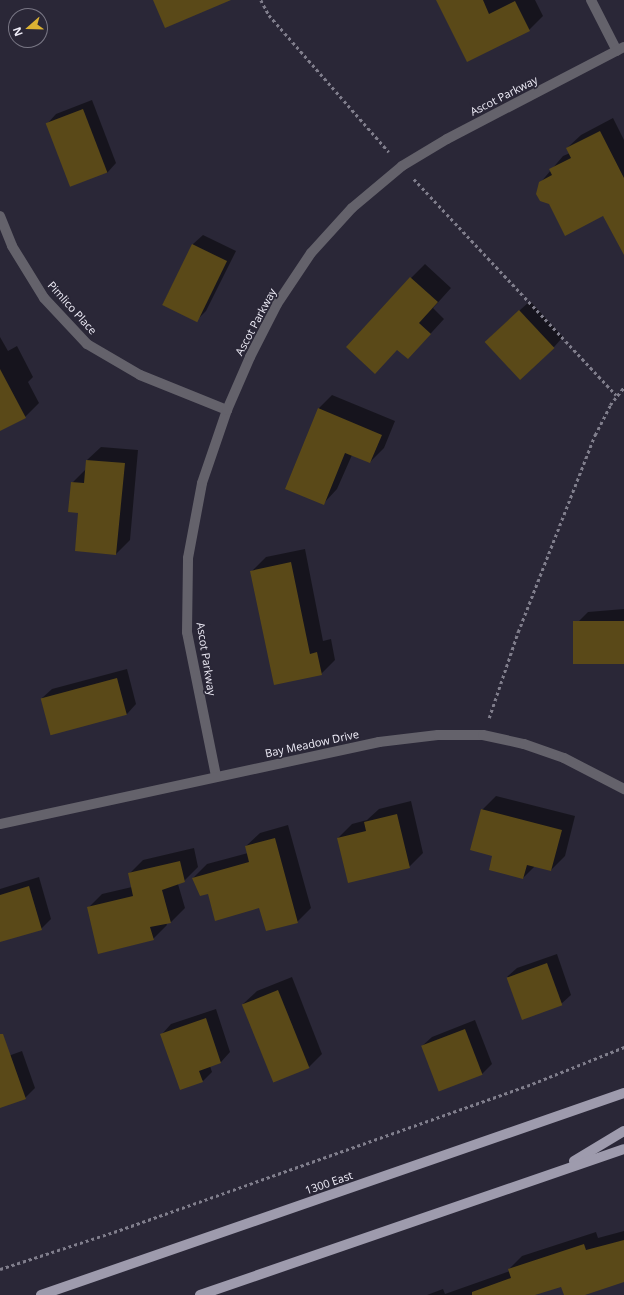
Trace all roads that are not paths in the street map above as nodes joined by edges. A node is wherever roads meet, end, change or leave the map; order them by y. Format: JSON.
{"nodes":[{"id":1,"x":591,"y":0,"type":"edge"},
{"id":2,"x":620,"y":49,"type":"edge"},
{"id":3,"x":0,"y":216,"type":"edge"},
{"id":4,"x":227,"y":410,"type":"junction"},
{"id":5,"x":216,"y":776,"type":"junction"},
{"id":6,"x":624,"y":789,"type":"edge"},
{"id":7,"x":0,"y":824,"type":"edge"},
{"id":8,"x":624,"y":1093,"type":"edge"},
{"id":9,"x":624,"y":1131,"type":"edge"},
{"id":10,"x":624,"y":1149,"type":"edge"},
{"id":11,"x":559,"y":1170,"type":"junction"},
{"id":12,"x":42,"y":1295,"type":"edge"},
{"id":13,"x":200,"y":1295,"type":"edge"}],
"edges":[{"from":1,"to":2,"type":"street"},
{"from":2,"to":4,"type":"street","name":"Ascot Parkway"},
{"from":3,"to":4,"type":"street","name":"Pimlico Place"},
{"from":4,"to":5,"type":"street","name":"Ascot Parkway"},
{"from":5,"to":6,"type":"street","name":"Bay Meadow Drive"},
{"from":5,"to":7,"type":"street","name":"Bay Meadow Drive"},
{"from":8,"to":12,"type":"main road","name":"1300 East"},
{"from":9,"to":11,"type":"main road"},
{"from":10,"to":11,"type":"main road"},
{"from":11,"to":13,"type":"main road"}]}
